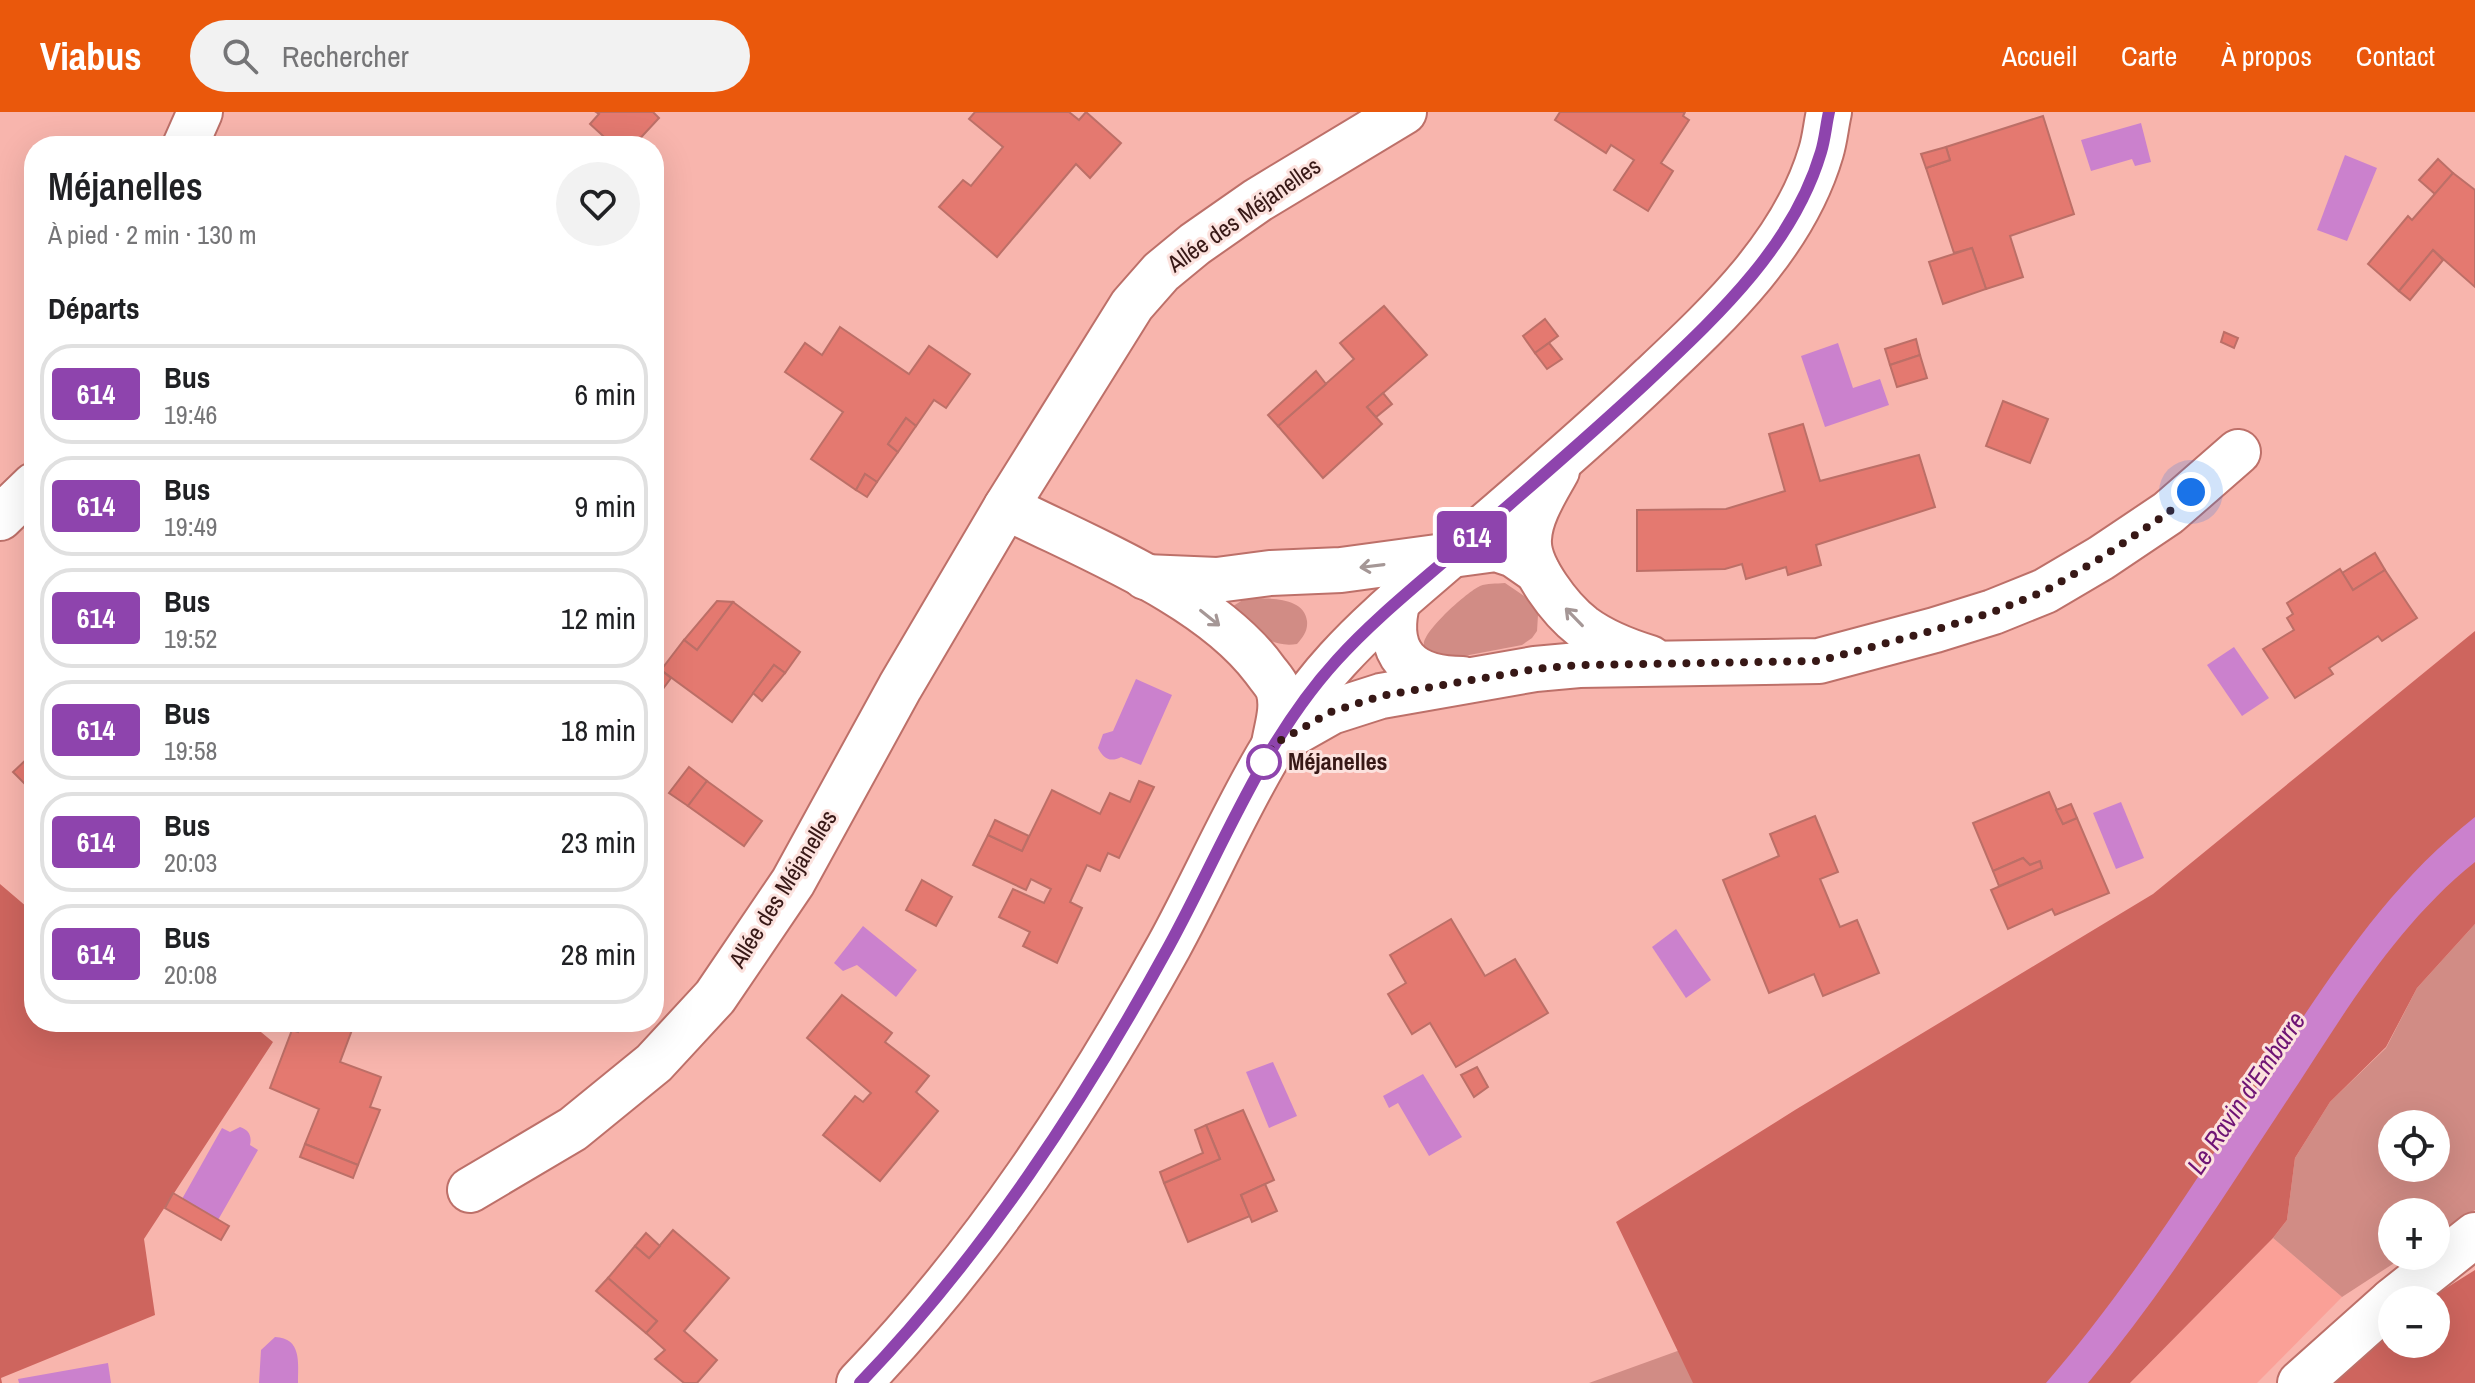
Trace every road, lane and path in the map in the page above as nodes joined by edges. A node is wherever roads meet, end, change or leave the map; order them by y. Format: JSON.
{"nodes":[{"id":1,"x":200,"y":112,"type":"edge"},
{"id":2,"x":1404,"y":112,"type":"edge"},
{"id":3,"x":1829,"y":112,"type":"edge"},
{"id":4,"x":189,"y":136,"type":"edge"},
{"id":5,"x":2238,"y":452,"type":"dead end"},
{"id":6,"x":1563,"y":458,"type":"junction"},
{"id":7,"x":24,"y":495,"type":"edge"},
{"id":8,"x":1006,"y":507,"type":"junction"},
{"id":9,"x":0,"y":518,"type":"edge"},
{"id":10,"x":1449,"y":557,"type":"junction"},
{"id":11,"x":1537,"y":571,"type":"junction"},
{"id":12,"x":1270,"y":573,"type":"junction"},
{"id":13,"x":1145,"y":577,"type":"junction"},
{"id":14,"x":1398,"y":600,"type":"junction"},
{"id":15,"x":1338,"y":659,"type":"junction"},
{"id":16,"x":1668,"y":663,"type":"junction"},
{"id":17,"x":1491,"y":679,"type":"junction"},
{"id":18,"x":1274,"y":744,"type":"junction"},
{"id":19,"x":470,"y":1190,"type":"dead end"},
{"id":20,"x":2475,"y":1235,"type":"edge"},
{"id":21,"x":2410,"y":1286,"type":"edge"},
{"id":22,"x":2378,"y":1313,"type":"edge"},
{"id":23,"x":859,"y":1383,"type":"edge"},
{"id":24,"x":2300,"y":1383,"type":"edge"}],
"edges":[{"from":1,"to":4,"type":"street"},
{"from":2,"to":8,"type":"street","name":"Allée des Méjanelles"},
{"from":3,"to":6,"type":"street"},
{"from":5,"to":16,"type":"street"},
{"from":6,"to":10,"type":"street"},
{"from":6,"to":11,"type":"street"},
{"from":7,"to":9,"type":"street"},
{"from":8,"to":13,"type":"street"},
{"from":8,"to":19,"type":"street","name":"Allée des Méjanelles"},
{"from":10,"to":11,"type":"street"},
{"from":10,"to":12,"type":"street","one_way":true},
{"from":10,"to":14,"type":"street"},
{"from":16,"to":11,"type":"street","one_way":true},
{"from":12,"to":13,"type":"street"},
{"from":12,"to":15,"type":"street"},
{"from":13,"to":18,"type":"street","one_way":true},
{"from":14,"to":15,"type":"street"},
{"from":14,"to":17,"type":"street"},
{"from":15,"to":18,"type":"street"},
{"from":16,"to":17,"type":"street"},
{"from":17,"to":18,"type":"street"},
{"from":18,"to":23,"type":"street"},
{"from":20,"to":21,"type":"street"},
{"from":22,"to":24,"type":"street"}]}
